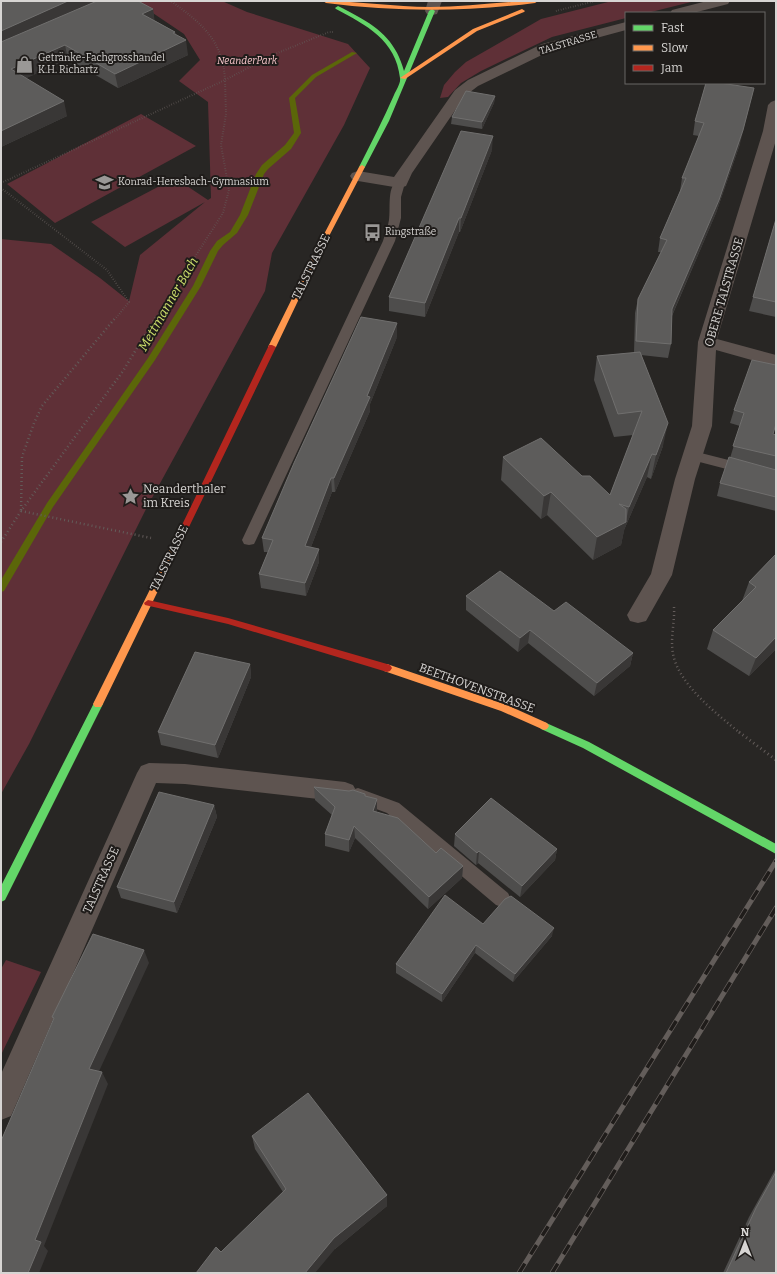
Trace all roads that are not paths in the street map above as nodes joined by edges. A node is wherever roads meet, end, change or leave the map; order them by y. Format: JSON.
{"nodes":[{"id":1,"x":326,"y":1,"type":"edge"},
{"id":2,"x":535,"y":1,"type":"edge"},
{"id":3,"x":546,"y":1,"type":"edge"},
{"id":4,"x":724,"y":1,"type":"edge"},
{"id":5,"x":434,"y":6,"type":"edge"},
{"id":6,"x":681,"y":12,"type":"edge"},
{"id":7,"x":625,"y":26,"type":"edge"},
{"id":8,"x":403,"y":78,"type":"junction"},
{"id":9,"x":776,"y":105,"type":"edge"},
{"id":10,"x":358,"y":176,"type":"junction"},
{"id":11,"x":400,"y":183,"type":"junction"},
{"id":12,"x":707,"y":342,"type":"junction"},
{"id":13,"x":776,"y":361,"type":"edge"},
{"id":14,"x":692,"y":456,"type":"junction"},
{"id":15,"x":776,"y":478,"type":"edge"},
{"id":16,"x":249,"y":540,"type":"dead end"},
{"id":17,"x":148,"y":603,"type":"junction"},
{"id":18,"x":638,"y":615,"type":"dead end"},
{"id":19,"x":350,"y":792,"type":"joint"},
{"id":20,"x":776,"y":848,"type":"edge"},
{"id":21,"x":1,"y":897,"type":"edge"},
{"id":22,"x":502,"y":899,"type":"dead end"},
{"id":23,"x":1,"y":1106,"type":"edge"}],
"edges":[{"from":1,"to":5,"type":"street"},
{"from":1,"to":8,"type":"street"},
{"from":2,"to":5,"type":"street"},
{"from":3,"to":8,"type":"street"},
{"from":4,"to":6,"type":"street"},
{"from":5,"to":8,"type":"street","name":"TALSTRASSE"},
{"from":7,"to":11,"type":"street","name":"TALSTRASSE"},
{"from":8,"to":10,"type":"street","name":"TALSTRASSE"},
{"from":9,"to":12,"type":"street","name":"OBERE TALSTRASSE"},
{"from":10,"to":11,"type":"street"},
{"from":10,"to":17,"type":"street","name":"TALSTRASSE"},
{"from":11,"to":16,"type":"lane","name":"TALSTRASSE"},
{"from":12,"to":13,"type":"street"},
{"from":12,"to":14,"type":"street","name":"OBERE TALSTRASSE"},
{"from":14,"to":15,"type":"lane"},
{"from":14,"to":18,"type":"street","name":"OBERE TALSTRASSE"},
{"from":17,"to":20,"type":"street","name":"BEETHOVENSTRASSE"},
{"from":17,"to":21,"type":"street","name":"TALSTRASSE"},
{"from":19,"to":22,"type":"lane"},
{"from":19,"to":23,"type":"street","name":"TALSTRASSE"}]}
